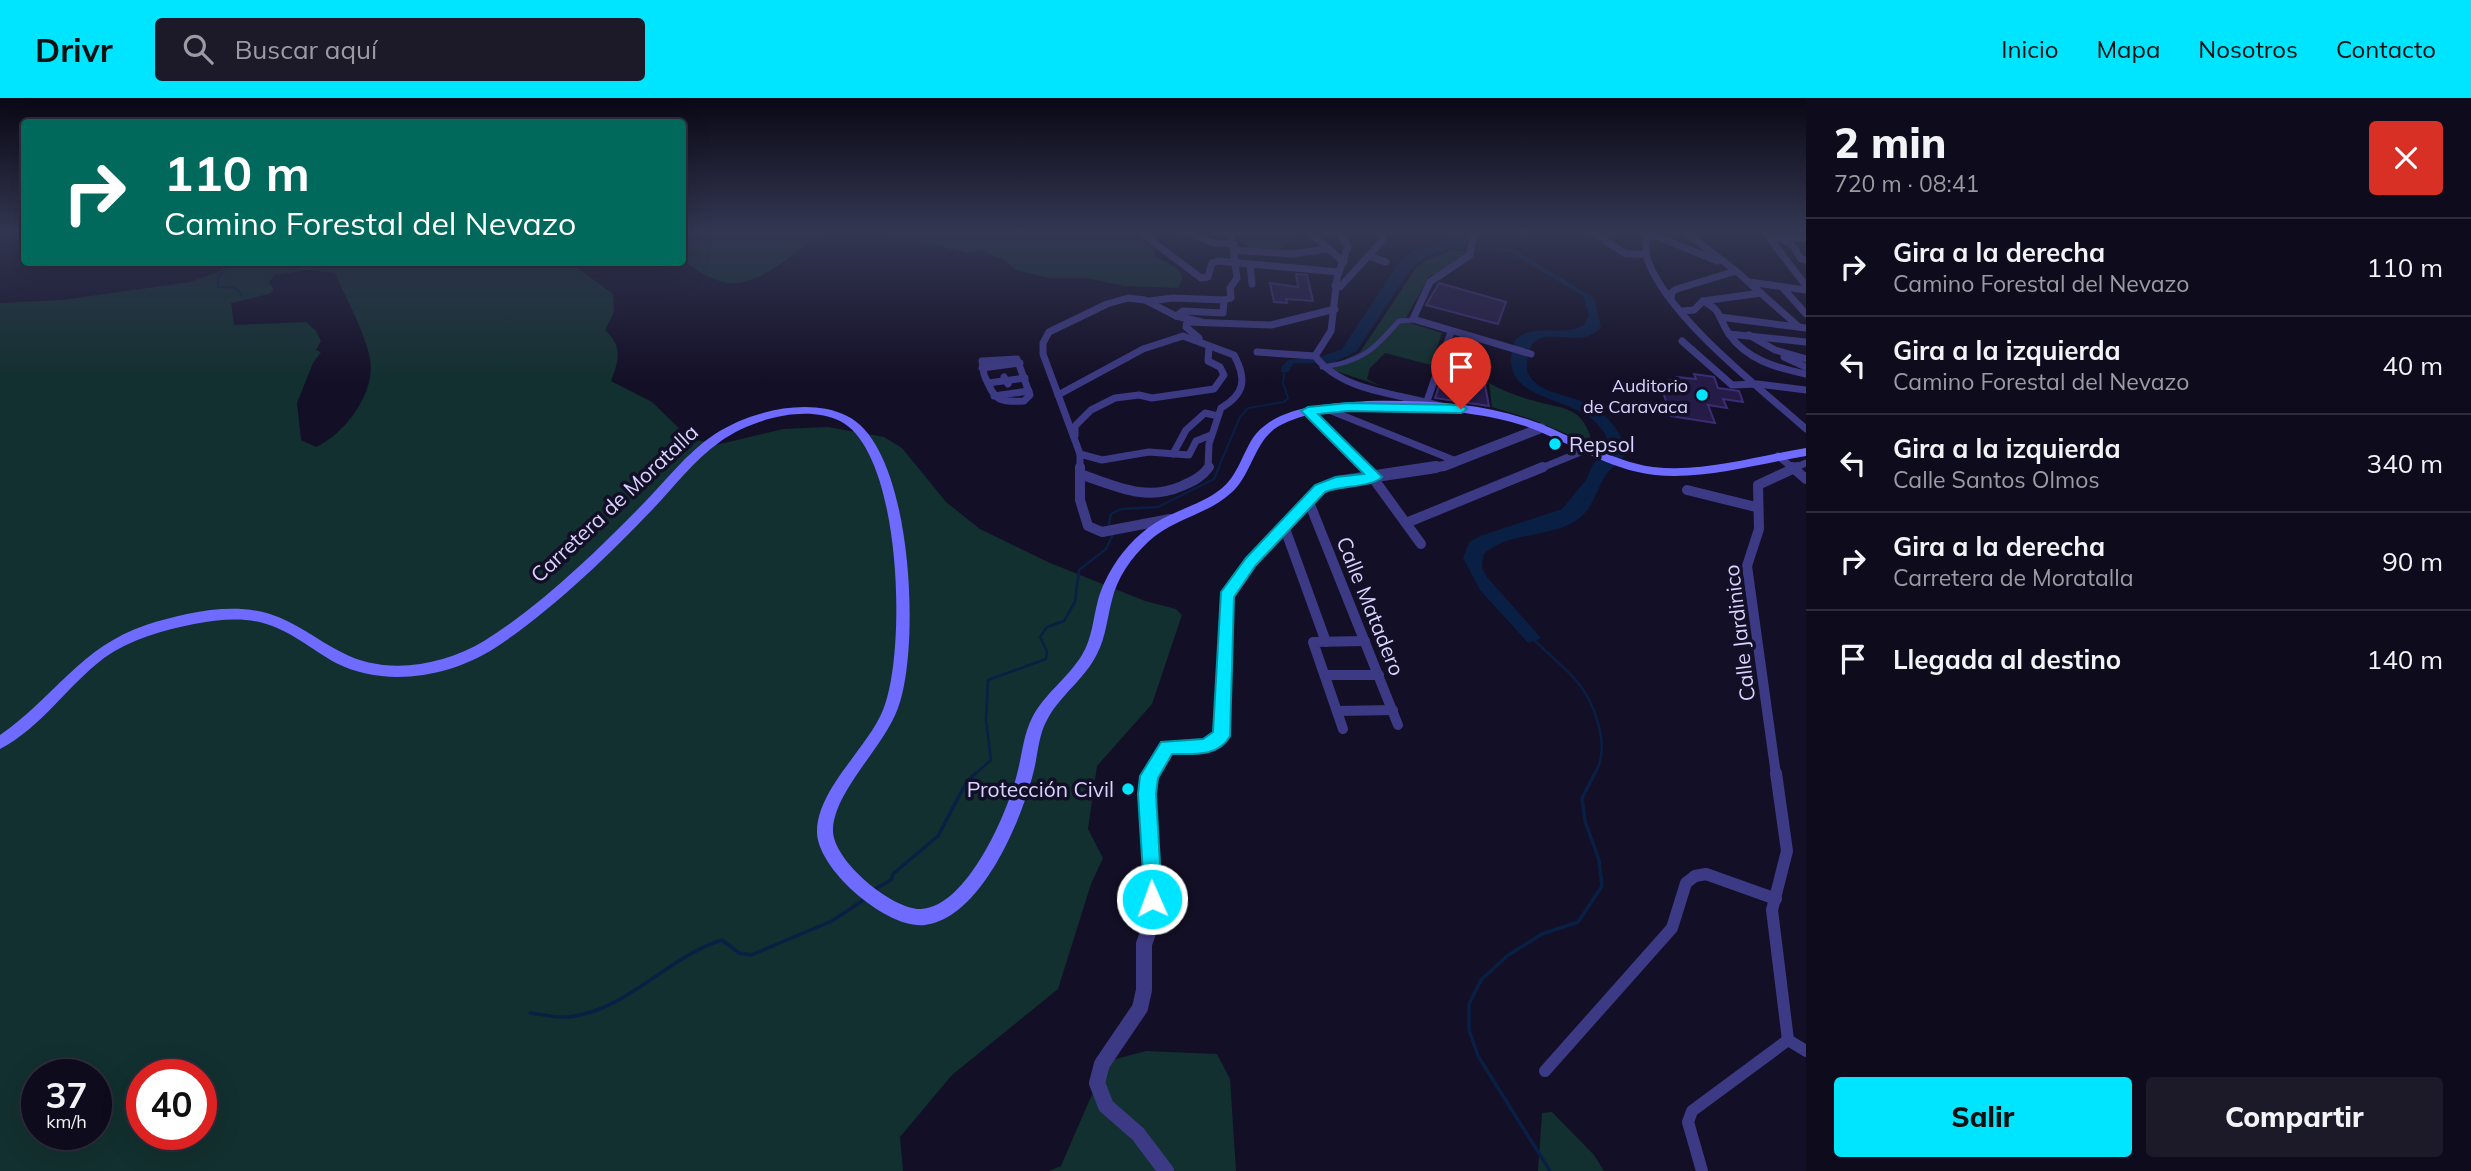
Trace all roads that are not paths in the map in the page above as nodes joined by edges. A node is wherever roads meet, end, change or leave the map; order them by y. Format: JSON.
{"nodes":[{"id":1,"x":1234,"y":282,"type":"edge"},
{"id":2,"x":1336,"y":282,"type":"edge"},
{"id":3,"x":1346,"y":282,"type":"edge"},
{"id":4,"x":1430,"y":282,"type":"edge"},
{"id":5,"x":1657,"y":282,"type":"edge"},
{"id":6,"x":1700,"y":282,"type":"edge"},
{"id":7,"x":1749,"y":282,"type":"joint"},
{"id":8,"x":1335,"y":285,"type":"junction"},
{"id":9,"x":1782,"y":287,"type":"junction"},
{"id":10,"x":1806,"y":287,"type":"edge"},
{"id":11,"x":1761,"y":293,"type":"junction"},
{"id":12,"x":1671,"y":299,"type":"junction"},
{"id":13,"x":1145,"y":300,"type":"junction"},
{"id":14,"x":1224,"y":300,"type":"junction"},
{"id":15,"x":1703,"y":301,"type":"junction"},
{"id":16,"x":1335,"y":309,"type":"junction"},
{"id":17,"x":1683,"y":311,"type":"junction"},
{"id":18,"x":1806,"y":314,"type":"edge"},
{"id":19,"x":1176,"y":316,"type":"junction"},
{"id":20,"x":1720,"y":317,"type":"junction"},
{"id":21,"x":1414,"y":320,"type":"junction"},
{"id":22,"x":1202,"y":321,"type":"junction"},
{"id":23,"x":1803,"y":327,"type":"edge"},
{"id":24,"x":1451,"y":332,"type":"junction"},
{"id":25,"x":1728,"y":334,"type":"junction"},
{"id":26,"x":1749,"y":335,"type":"junction"},
{"id":27,"x":1193,"y":341,"type":"junction"},
{"id":28,"x":1682,"y":341,"type":"dead end"},
{"id":29,"x":1806,"y":342,"type":"edge"},
{"id":30,"x":1209,"y":347,"type":"junction"},
{"id":31,"x":1257,"y":352,"type":"dead end"},
{"id":32,"x":1531,"y":354,"type":"dead end"},
{"id":33,"x":1782,"y":356,"type":"dead end"},
{"id":34,"x":1806,"y":359,"type":"edge"},
{"id":35,"x":1317,"y":361,"type":"junction"},
{"id":36,"x":998,"y":362,"type":"junction"},
{"id":37,"x":1806,"y":366,"type":"edge"},
{"id":38,"x":1806,"y":373,"type":"edge"},
{"id":39,"x":985,"y":376,"type":"junction"},
{"id":40,"x":1025,"y":378,"type":"junction"},
{"id":41,"x":1758,"y":384,"type":"junction"},
{"id":42,"x":1806,"y":390,"type":"edge"},
{"id":43,"x":1029,"y":391,"type":"junction"},
{"id":44,"x":1012,"y":394,"type":"junction"},
{"id":45,"x":1059,"y":395,"type":"junction"},
{"id":46,"x":994,"y":396,"type":"junction"},
{"id":47,"x":1016,"y":402,"type":"junction"},
{"id":48,"x":1414,"y":402,"type":"junction"},
{"id":49,"x":1324,"y":408,"type":"junction"},
{"id":50,"x":1308,"y":411,"type":"junction"},
{"id":51,"x":1218,"y":416,"type":"junction"},
{"id":52,"x":1541,"y":428,"type":"junction"},
{"id":53,"x":1806,"y":429,"type":"edge"},
{"id":54,"x":1211,"y":435,"type":"junction"},
{"id":55,"x":1075,"y":440,"type":"junction"},
{"id":56,"x":1592,"y":450,"type":"junction"},
{"id":57,"x":1080,"y":454,"type":"junction"},
{"id":58,"x":1173,"y":454,"type":"junction"},
{"id":59,"x":1778,"y":456,"type":"junction"},
{"id":60,"x":1805,"y":456,"type":"edge"},
{"id":61,"x":1457,"y":461,"type":"junction"},
{"id":62,"x":1793,"y":469,"type":"junction"},
{"id":63,"x":1080,"y":474,"type":"junction"},
{"id":64,"x":1375,"y":477,"type":"junction"},
{"id":65,"x":1806,"y":479,"type":"edge"},
{"id":66,"x":1687,"y":490,"type":"dead end"},
{"id":67,"x":1309,"y":502,"type":"junction"},
{"id":68,"x":1756,"y":507,"type":"junction"},
{"id":69,"x":1174,"y":519,"type":"junction"},
{"id":70,"x":1406,"y":523,"type":"junction"},
{"id":71,"x":1284,"y":526,"type":"junction"},
{"id":72,"x":1421,"y":544,"type":"dead end"},
{"id":73,"x":1365,"y":641,"type":"junction"},
{"id":74,"x":1326,"y":642,"type":"junction"},
{"id":75,"x":1325,"y":675,"type":"junction"},
{"id":76,"x":1379,"y":675,"type":"junction"},
{"id":77,"x":1337,"y":710,"type":"junction"},
{"id":78,"x":1392,"y":710,"type":"junction"},
{"id":79,"x":1398,"y":725,"type":"dead end"},
{"id":80,"x":1343,"y":729,"type":"dead end"},
{"id":81,"x":0,"y":743,"type":"edge"},
{"id":82,"x":1776,"y":899,"type":"junction"},
{"id":83,"x":1788,"y":1040,"type":"junction"},
{"id":84,"x":1806,"y":1051,"type":"edge"},
{"id":85,"x":1545,"y":1071,"type":"dead end"},
{"id":86,"x":1167,"y":1171,"type":"edge"},
{"id":87,"x":1702,"y":1171,"type":"edge"}],
"edges":[{"from":1,"to":14,"type":"street"},
{"from":2,"to":8,"type":"street"},
{"from":3,"to":8,"type":"street"},
{"from":4,"to":21,"type":"street"},
{"from":5,"to":12,"type":"street"},
{"from":6,"to":12,"type":"street"},
{"from":7,"to":9,"type":"street"},
{"from":7,"to":11,"type":"street"},
{"from":8,"to":16,"type":"street"},
{"from":9,"to":10,"type":"street"},
{"from":9,"to":18,"type":"street"},
{"from":11,"to":15,"type":"street"},
{"from":11,"to":23,"type":"street"},
{"from":12,"to":17,"type":"street"},
{"from":13,"to":14,"type":"street"},
{"from":13,"to":19,"type":"street"},
{"from":13,"to":45,"type":"street"},
{"from":14,"to":19,"type":"street"},
{"from":15,"to":17,"type":"street"},
{"from":15,"to":20,"type":"street"},
{"from":16,"to":22,"type":"street"},
{"from":16,"to":35,"type":"street"},
{"from":17,"to":41,"type":"street"},
{"from":19,"to":22,"type":"street"},
{"from":20,"to":23,"type":"street"},
{"from":20,"to":25,"type":"street"},
{"from":21,"to":24,"type":"street"},
{"from":21,"to":35,"type":"street"},
{"from":22,"to":27,"type":"street"},
{"from":24,"to":32,"type":"street"},
{"from":24,"to":48,"type":"street"},
{"from":25,"to":26,"type":"street"},
{"from":25,"to":38,"type":"street"},
{"from":26,"to":29,"type":"street"},
{"from":26,"to":34,"type":"street"},
{"from":27,"to":30,"type":"street"},
{"from":27,"to":45,"type":"street"},
{"from":28,"to":41,"type":"street"},
{"from":30,"to":51,"type":"street"},
{"from":30,"to":55,"type":"street"},
{"from":31,"to":35,"type":"street"},
{"from":33,"to":37,"type":"street"},
{"from":35,"to":48,"type":"street"},
{"from":36,"to":39,"type":"street"},
{"from":36,"to":40,"type":"street"},
{"from":36,"to":44,"type":"street"},
{"from":39,"to":40,"type":"street"},
{"from":39,"to":46,"type":"street"},
{"from":40,"to":43,"type":"street"},
{"from":41,"to":42,"type":"street"},
{"from":41,"to":53,"type":"street"},
{"from":43,"to":44,"type":"street"},
{"from":43,"to":47,"type":"street"},
{"from":44,"to":46,"type":"street"},
{"from":44,"to":47,"type":"street"},
{"from":45,"to":55,"type":"street"},
{"from":46,"to":47,"type":"street"},
{"from":48,"to":49,"type":"main road","name":"Carretera de Moratalla"},
{"from":48,"to":52,"type":"main road","name":"Carretera de Moratalla"},
{"from":49,"to":50,"type":"main road","name":"Carretera de Moratalla"},
{"from":49,"to":61,"type":"street"},
{"from":50,"to":64,"type":"street"},
{"from":50,"to":69,"type":"main road","name":"Carretera de Moratalla"},
{"from":51,"to":54,"type":"street"},
{"from":51,"to":58,"type":"street"},
{"from":52,"to":56,"type":"main road","name":"Carretera de Moratalla"},
{"from":52,"to":61,"type":"street"},
{"from":54,"to":58,"type":"street"},
{"from":54,"to":63,"type":"street"},
{"from":55,"to":57,"type":"street"},
{"from":56,"to":59,"type":"main road","name":"Carretera de Moratalla"},
{"from":56,"to":70,"type":"street"},
{"from":57,"to":58,"type":"street"},
{"from":57,"to":63,"type":"street"},
{"from":59,"to":60,"type":"main road","name":"Carretera de Moratalla"},
{"from":59,"to":62,"type":"street"},
{"from":60,"to":62,"type":"street"},
{"from":61,"to":64,"type":"street"},
{"from":62,"to":65,"type":"street"},
{"from":62,"to":68,"type":"street","name":"Calle Jardinico"},
{"from":63,"to":69,"type":"street"},
{"from":64,"to":67,"type":"street"},
{"from":64,"to":70,"type":"street"},
{"from":66,"to":68,"type":"street"},
{"from":67,"to":71,"type":"street"},
{"from":67,"to":73,"type":"street","name":"Calle Matadero"},
{"from":68,"to":82,"type":"street","name":"Calle Jardinico"},
{"from":69,"to":81,"type":"main road","name":"Carretera de Moratalla"},
{"from":70,"to":72,"type":"street"},
{"from":71,"to":74,"type":"street"},
{"from":71,"to":86,"type":"street"},
{"from":73,"to":74,"type":"street"},
{"from":73,"to":76,"type":"street","name":"Calle Matadero"},
{"from":74,"to":75,"type":"street"},
{"from":75,"to":76,"type":"street"},
{"from":75,"to":77,"type":"street"},
{"from":76,"to":78,"type":"street","name":"Calle Matadero"},
{"from":77,"to":78,"type":"street"},
{"from":77,"to":80,"type":"street"},
{"from":78,"to":79,"type":"street","name":"Calle Matadero"},
{"from":82,"to":83,"type":"street","name":"Calle Jardinico"},
{"from":82,"to":85,"type":"street"},
{"from":83,"to":84,"type":"street"},
{"from":83,"to":87,"type":"street"}]}
